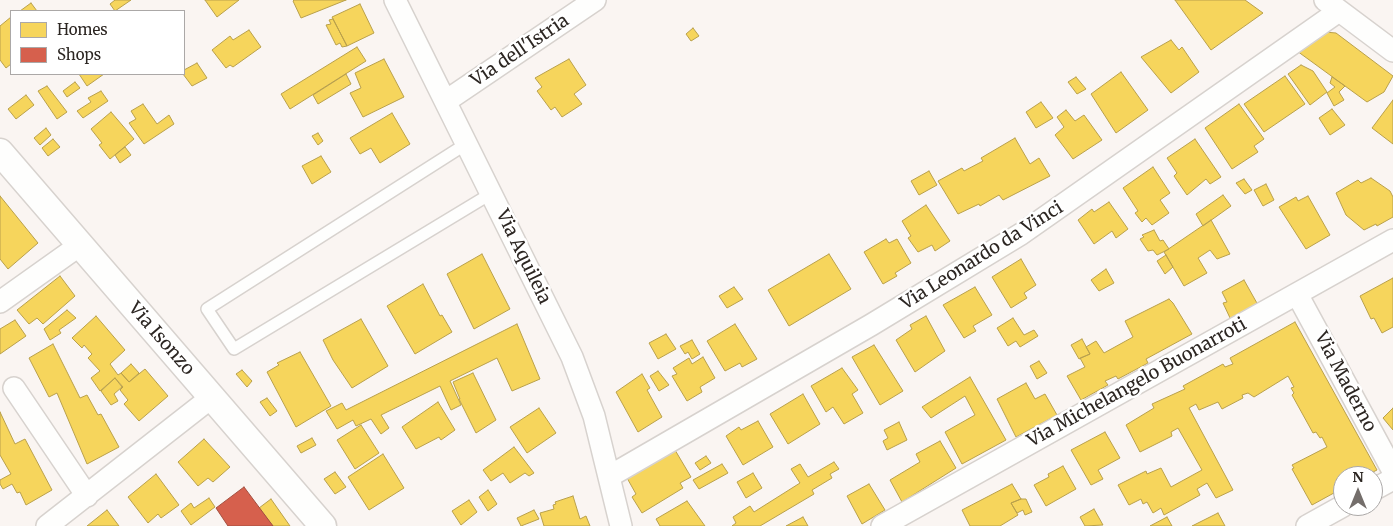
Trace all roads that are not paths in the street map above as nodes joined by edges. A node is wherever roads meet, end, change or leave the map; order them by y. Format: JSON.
{"nodes":[{"id":1,"x":395,"y":0,"type":"edge"},
{"id":2,"x":595,"y":0,"type":"edge"},
{"id":3,"x":1332,"y":6,"type":"edge"},
{"id":4,"x":1393,"y":51,"type":"edge"},
{"id":5,"x":446,"y":101,"type":"junction"},
{"id":6,"x":466,"y":144,"type":"junction"},
{"id":7,"x":0,"y":152,"type":"edge"},
{"id":8,"x":492,"y":192,"type":"junction"},
{"id":9,"x":1393,"y":240,"type":"edge"},
{"id":10,"x":80,"y":245,"type":"junction"},
{"id":11,"x":1297,"y":294,"type":"junction"},
{"id":12,"x":0,"y":302,"type":"edge"},
{"id":13,"x":14,"y":388,"type":"dead end"},
{"id":14,"x":212,"y":397,"type":"junction"},
{"id":15,"x":1393,"y":471,"type":"edge"},
{"id":16,"x":610,"y":476,"type":"junction"},
{"id":17,"x":87,"y":496,"type":"junction"},
{"id":18,"x":1333,"y":512,"type":"edge"},
{"id":19,"x":47,"y":526,"type":"edge"},
{"id":20,"x":323,"y":526,"type":"edge"},
{"id":21,"x":621,"y":526,"type":"edge"},
{"id":22,"x":882,"y":526,"type":"edge"},
{"id":23,"x":1307,"y":526,"type":"edge"}],
"edges":[{"from":1,"to":5,"type":"street","name":"Via Aquileia"},
{"from":2,"to":5,"type":"street","name":"Via dell'Istria"},
{"from":3,"to":4,"type":"street"},
{"from":3,"to":16,"type":"street","name":"Via Leonardo da Vinci"},
{"from":5,"to":6,"type":"street","name":"Via Aquileia"},
{"from":6,"to":8,"type":"street","name":"Via Aquileia"},
{"from":6,"to":8,"type":"lane"},
{"from":7,"to":10,"type":"street","name":"Via Isonzo"},
{"from":8,"to":16,"type":"street","name":"Via Aquileia"},
{"from":9,"to":11,"type":"street","name":"Via Michelangelo Buonarroti"},
{"from":10,"to":12,"type":"street"},
{"from":10,"to":14,"type":"street","name":"Via Isonzo"},
{"from":11,"to":15,"type":"street","name":"Via Maderno"},
{"from":11,"to":22,"type":"street","name":"Via Michelangelo Buonarroti"},
{"from":13,"to":17,"type":"street"},
{"from":14,"to":17,"type":"street"},
{"from":14,"to":20,"type":"street","name":"Via Isonzo"},
{"from":16,"to":21,"type":"street","name":"Via Aquileia"},
{"from":17,"to":19,"type":"street"},
{"from":18,"to":23,"type":"street"}]}
